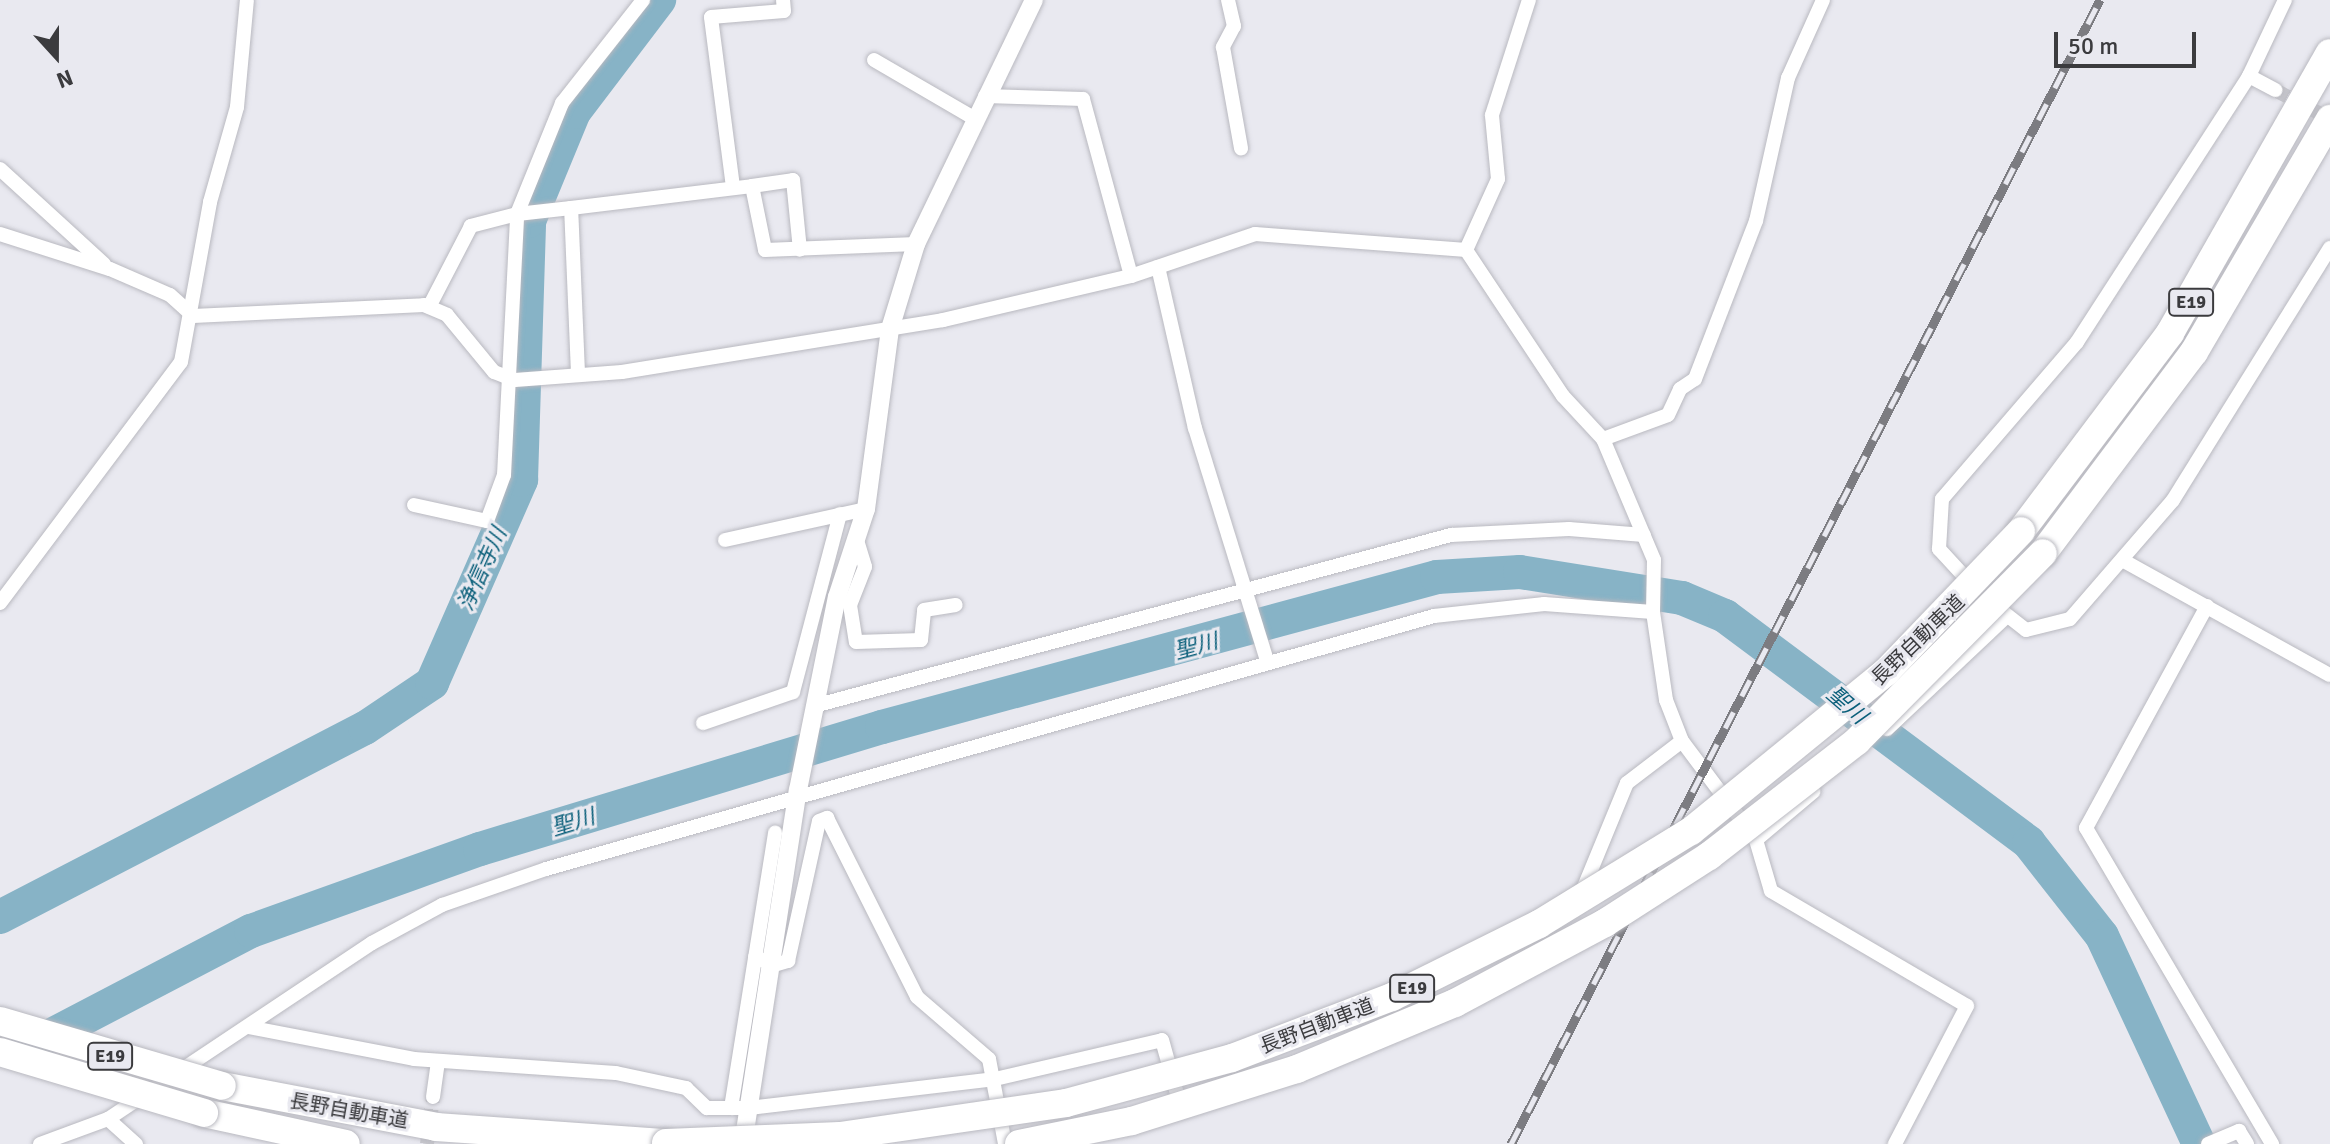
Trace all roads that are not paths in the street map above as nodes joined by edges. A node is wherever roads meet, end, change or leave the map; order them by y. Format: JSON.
{"nodes":[{"id":1,"x":247,"y":0,"type":"edge"},
{"id":2,"x":643,"y":0,"type":"edge"},
{"id":3,"x":783,"y":0,"type":"edge"},
{"id":4,"x":1034,"y":0,"type":"edge"},
{"id":5,"x":1228,"y":0,"type":"edge"},
{"id":6,"x":1529,"y":0,"type":"edge"},
{"id":7,"x":1823,"y":0,"type":"edge"},
{"id":8,"x":2285,"y":0,"type":"edge"},
{"id":9,"x":2330,"y":53,"type":"edge"},
{"id":10,"x":874,"y":60,"type":"dead end"},
{"id":11,"x":2249,"y":76,"type":"junction"},
{"id":12,"x":2275,"y":90,"type":"tunnel mouth"},
{"id":13,"x":985,"y":96,"type":"junction"},
{"id":14,"x":2330,"y":119,"type":"edge"},
{"id":15,"x":977,"y":120,"type":"junction"},
{"id":16,"x":1241,"y":148,"type":"dead end"},
{"id":17,"x":0,"y":169,"type":"edge"},
{"id":18,"x":752,"y":186,"type":"junction"},
{"id":19,"x":733,"y":187,"type":"junction"},
{"id":20,"x":571,"y":208,"type":"junction"},
{"id":21,"x":518,"y":214,"type":"junction"},
{"id":22,"x":0,"y":234,"type":"edge"},
{"id":23,"x":916,"y":244,"type":"junction"},
{"id":24,"x":2330,"y":248,"type":"edge"},
{"id":25,"x":800,"y":250,"type":"junction"},
{"id":26,"x":1466,"y":250,"type":"junction"},
{"id":27,"x":1158,"y":267,"type":"junction"},
{"id":28,"x":110,"y":269,"type":"junction"},
{"id":29,"x":1131,"y":276,"type":"junction"},
{"id":30,"x":429,"y":307,"type":"junction"},
{"id":31,"x":193,"y":316,"type":"junction"},
{"id":32,"x":890,"y":329,"type":"junction"},
{"id":33,"x":578,"y":373,"type":"junction"},
{"id":34,"x":512,"y":379,"type":"junction"},
{"id":35,"x":1603,"y":439,"type":"junction"},
{"id":36,"x":414,"y":505,"type":"dead end"},
{"id":37,"x":866,"y":509,"type":"junction"},
{"id":38,"x":840,"y":514,"type":"junction"},
{"id":39,"x":1644,"y":535,"type":"junction"},
{"id":40,"x":856,"y":537,"type":"junction"},
{"id":41,"x":725,"y":540,"type":"dead end"},
{"id":42,"x":2124,"y":561,"type":"junction"},
{"id":43,"x":1248,"y":585,"type":"junction"},
{"id":44,"x":0,"y":603,"type":"edge"},
{"id":45,"x":956,"y":605,"type":"dead end"},
{"id":46,"x":2207,"y":606,"type":"junction"},
{"id":47,"x":1653,"y":612,"type":"junction"},
{"id":48,"x":2006,"y":617,"type":"junction"},
{"id":49,"x":1267,"y":661,"type":"junction"},
{"id":50,"x":2330,"y":675,"type":"edge"},
{"id":51,"x":812,"y":713,"type":"junction"},
{"id":52,"x":703,"y":723,"type":"dead end"},
{"id":53,"x":1682,"y":741,"type":"junction"},
{"id":54,"x":798,"y":794,"type":"junction"},
{"id":55,"x":775,"y":832,"type":"dead end"},
{"id":56,"x":1752,"y":834,"type":"junction"},
{"id":57,"x":755,"y":957,"type":"junction"},
{"id":58,"x":774,"y":965,"type":"junction"},
{"id":59,"x":0,"y":1021,"type":"edge"},
{"id":60,"x":248,"y":1027,"type":"junction"},
{"id":61,"x":0,"y":1052,"type":"edge"},
{"id":62,"x":438,"y":1061,"type":"junction"},
{"id":63,"x":995,"y":1079,"type":"junction"},
{"id":64,"x":433,"y":1097,"type":"tunnel mouth"},
{"id":65,"x":740,"y":1108,"type":"junction"},
{"id":66,"x":1183,"y":1116,"type":"junction"},
{"id":67,"x":108,"y":1119,"type":"junction"},
{"id":68,"x":49,"y":1142,"type":"edge"},
{"id":69,"x":666,"y":1143,"type":"edge"},
{"id":70,"x":136,"y":1144,"type":"edge"},
{"id":71,"x":346,"y":1144,"type":"edge"},
{"id":72,"x":743,"y":1144,"type":"edge"},
{"id":73,"x":1005,"y":1144,"type":"edge"},
{"id":74,"x":1019,"y":1144,"type":"edge"},
{"id":75,"x":1075,"y":1144,"type":"edge"},
{"id":76,"x":1895,"y":1144,"type":"edge"},
{"id":77,"x":2208,"y":1144,"type":"edge"},
{"id":78,"x":2247,"y":1144,"type":"edge"},
{"id":79,"x":2272,"y":1144,"type":"edge"}],
"edges":[{"from":1,"to":31,"type":"street"},
{"from":2,"to":21,"type":"street"},
{"from":3,"to":19,"type":"street"},
{"from":4,"to":13,"type":"street"},
{"from":5,"to":16,"type":"street"},
{"from":6,"to":26,"type":"street"},
{"from":7,"to":35,"type":"street"},
{"from":8,"to":11,"type":"street"},
{"from":9,"to":69,"type":"highway","name":"長野自動車道","number":"E19","bridge":true},
{"from":10,"to":15,"type":"street"},
{"from":11,"to":12,"type":"street"},
{"from":11,"to":48,"type":"street"},
{"from":13,"to":15,"type":"street"},
{"from":13,"to":29,"type":"street"},
{"from":14,"to":56,"type":"highway","name":"長野自動車道","number":"E19","bridge":true},
{"from":15,"to":23,"type":"street"},
{"from":17,"to":28,"type":"street"},
{"from":18,"to":19,"type":"street"},
{"from":18,"to":25,"type":"street"},
{"from":18,"to":25,"type":"street"},
{"from":19,"to":20,"type":"street"},
{"from":20,"to":21,"type":"street"},
{"from":20,"to":33,"type":"street"},
{"from":21,"to":30,"type":"street"},
{"from":21,"to":34,"type":"street"},
{"from":22,"to":28,"type":"street"},
{"from":23,"to":25,"type":"street"},
{"from":23,"to":32,"type":"street"},
{"from":24,"to":42,"type":"street"},
{"from":26,"to":27,"type":"street"},
{"from":26,"to":35,"type":"street"},
{"from":27,"to":29,"type":"street"},
{"from":27,"to":43,"type":"street"},
{"from":28,"to":31,"type":"street"},
{"from":29,"to":32,"type":"street"},
{"from":30,"to":31,"type":"street"},
{"from":30,"to":34,"type":"street"},
{"from":31,"to":44,"type":"street"},
{"from":32,"to":33,"type":"street"},
{"from":32,"to":37,"type":"street"},
{"from":33,"to":34,"type":"street"},
{"from":34,"to":36,"type":"street"},
{"from":35,"to":39,"type":"street"},
{"from":37,"to":38,"type":"street"},
{"from":37,"to":40,"type":"street"},
{"from":38,"to":41,"type":"street"},
{"from":38,"to":52,"type":"street"},
{"from":39,"to":43,"type":"street"},
{"from":39,"to":47,"type":"street"},
{"from":40,"to":45,"type":"street"},
{"from":40,"to":51,"type":"street"},
{"from":42,"to":46,"type":"street"},
{"from":42,"to":48,"type":"street"},
{"from":43,"to":49,"type":"street"},
{"from":43,"to":51,"type":"street"},
{"from":46,"to":50,"type":"street"},
{"from":46,"to":79,"type":"street"},
{"from":47,"to":49,"type":"street"},
{"from":47,"to":53,"type":"street"},
{"from":48,"to":56,"type":"street"},
{"from":49,"to":54,"type":"street"},
{"from":51,"to":54,"type":"street"},
{"from":53,"to":56,"type":"street"},
{"from":53,"to":66,"type":"street"},
{"from":54,"to":58,"type":"street"},
{"from":54,"to":60,"type":"street"},
{"from":55,"to":57,"type":"street"},
{"from":56,"to":74,"type":"highway","name":"長野自動車道","number":"E19","bridge":true},
{"from":56,"to":76,"type":"street"},
{"from":57,"to":58,"type":"street"},
{"from":57,"to":65,"type":"street"},
{"from":58,"to":63,"type":"street"},
{"from":58,"to":65,"type":"street"},
{"from":59,"to":69,"type":"highway","name":"長野自動車道","number":"E19","bridge":true},
{"from":60,"to":62,"type":"street"},
{"from":60,"to":67,"type":"street"},
{"from":61,"to":71,"type":"highway","name":"長野自動車道","number":"E19","bridge":true},
{"from":62,"to":64,"type":"street"},
{"from":62,"to":65,"type":"street"},
{"from":63,"to":65,"type":"street"},
{"from":63,"to":66,"type":"street"},
{"from":63,"to":73,"type":"street"},
{"from":65,"to":72,"type":"street"},
{"from":66,"to":75,"type":"street"},
{"from":67,"to":68,"type":"street"},
{"from":67,"to":70,"type":"street"},
{"from":77,"to":78,"type":"street"}]}
